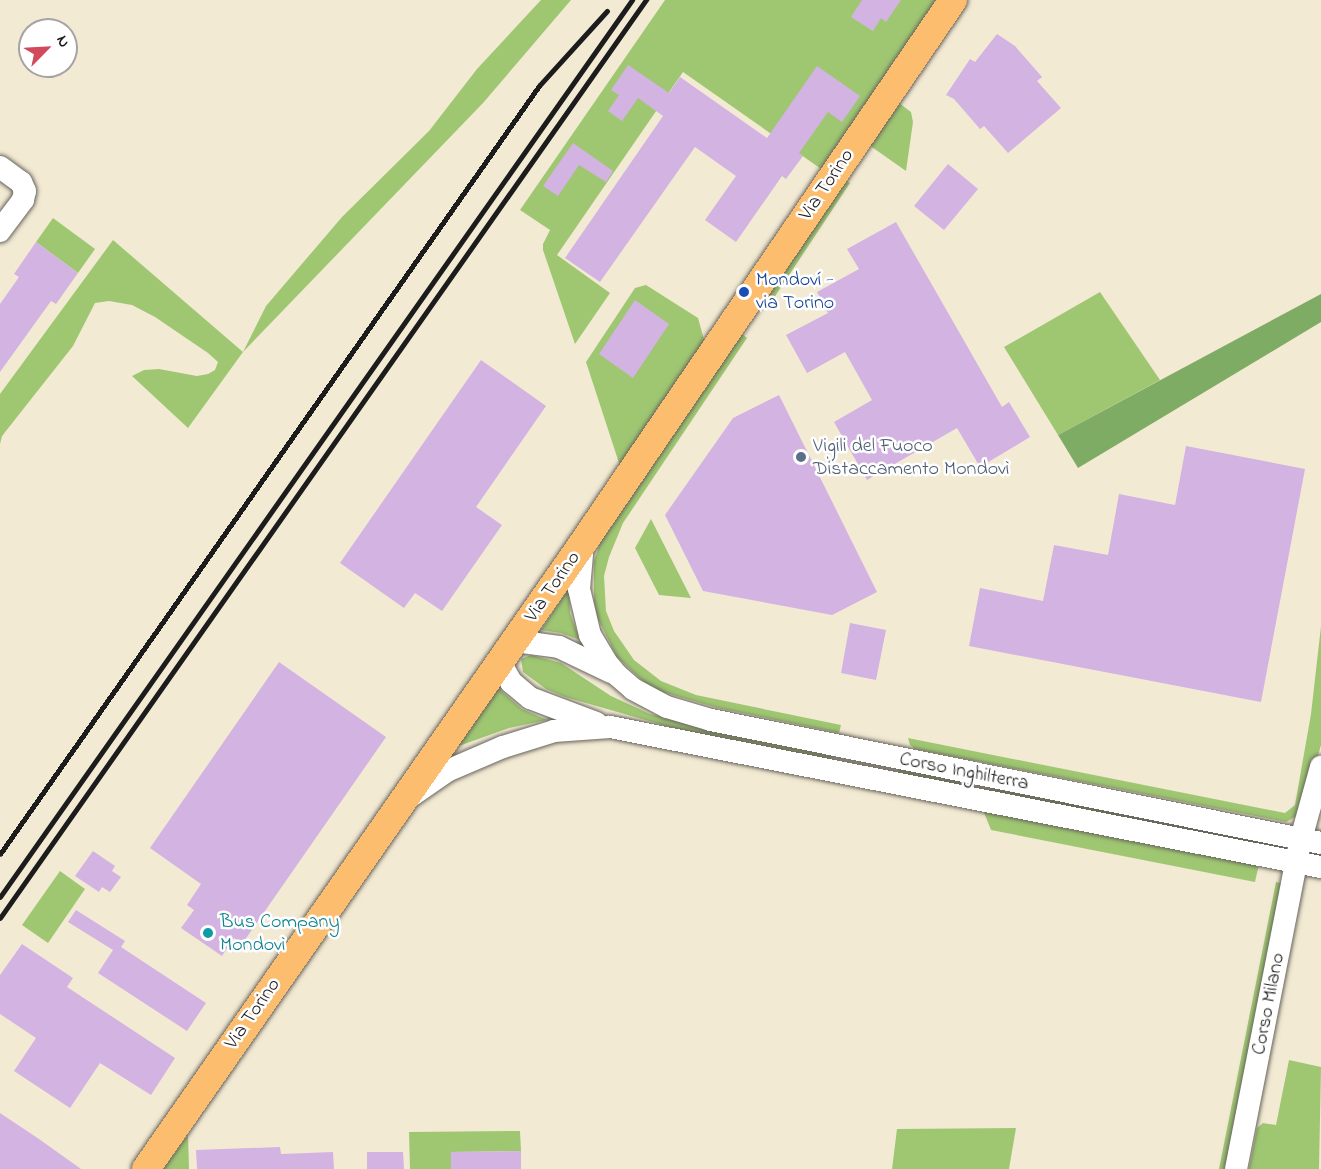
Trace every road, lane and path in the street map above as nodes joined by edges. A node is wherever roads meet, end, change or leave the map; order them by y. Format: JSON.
{"nodes":[{"id":1,"x":953,"y":0,"type":"edge"},
{"id":2,"x":0,"y":167,"type":"edge"},
{"id":3,"x":0,"y":231,"type":"edge"},
{"id":4,"x":583,"y":543,"type":"junction"},
{"id":5,"x":507,"y":651,"type":"junction"},
{"id":6,"x":617,"y":675,"type":"junction"},
{"id":7,"x":610,"y":727,"type":"junction"},
{"id":8,"x":888,"y":756,"type":"junction"},
{"id":9,"x":1321,"y":767,"type":"edge"},
{"id":10,"x":883,"y":780,"type":"junction"},
{"id":11,"x":395,"y":811,"type":"junction"},
{"id":12,"x":1311,"y":841,"type":"edge"},
{"id":13,"x":1297,"y":862,"type":"junction"},
{"id":14,"x":1321,"y":867,"type":"edge"},
{"id":15,"x":146,"y":1169,"type":"edge"},
{"id":16,"x":1236,"y":1169,"type":"edge"}],
"edges":[{"from":1,"to":4,"type":"main road","name":"Via Torino"},
{"from":2,"to":3,"type":"street"},
{"from":4,"to":5,"type":"main road","name":"Via Torino"},
{"from":4,"to":6,"type":"street","name":"Corso Inghilterra"},
{"from":5,"to":6,"type":"street","name":"Corso Inghilterra"},
{"from":5,"to":7,"type":"street","name":"Corso Inghilterra"},
{"from":5,"to":11,"type":"main road","name":"Via Torino"},
{"from":6,"to":8,"type":"street","name":"Corso Inghilterra"},
{"from":7,"to":10,"type":"street","name":"Corso Inghilterra"},
{"from":7,"to":11,"type":"street","name":"Corso Inghilterra"},
{"from":8,"to":10,"type":"street"},
{"from":8,"to":12,"type":"street","name":"Corso Inghilterra"},
{"from":9,"to":12,"type":"street","name":"Corso Milano"},
{"from":10,"to":13,"type":"street","name":"Corso Inghilterra"},
{"from":11,"to":15,"type":"main road","name":"Via Torino"},
{"from":12,"to":13,"type":"street","name":"Corso Milano"},
{"from":13,"to":14,"type":"street","name":"Corso Inghilterra"},
{"from":13,"to":16,"type":"street","name":"Corso Milano"}]}
